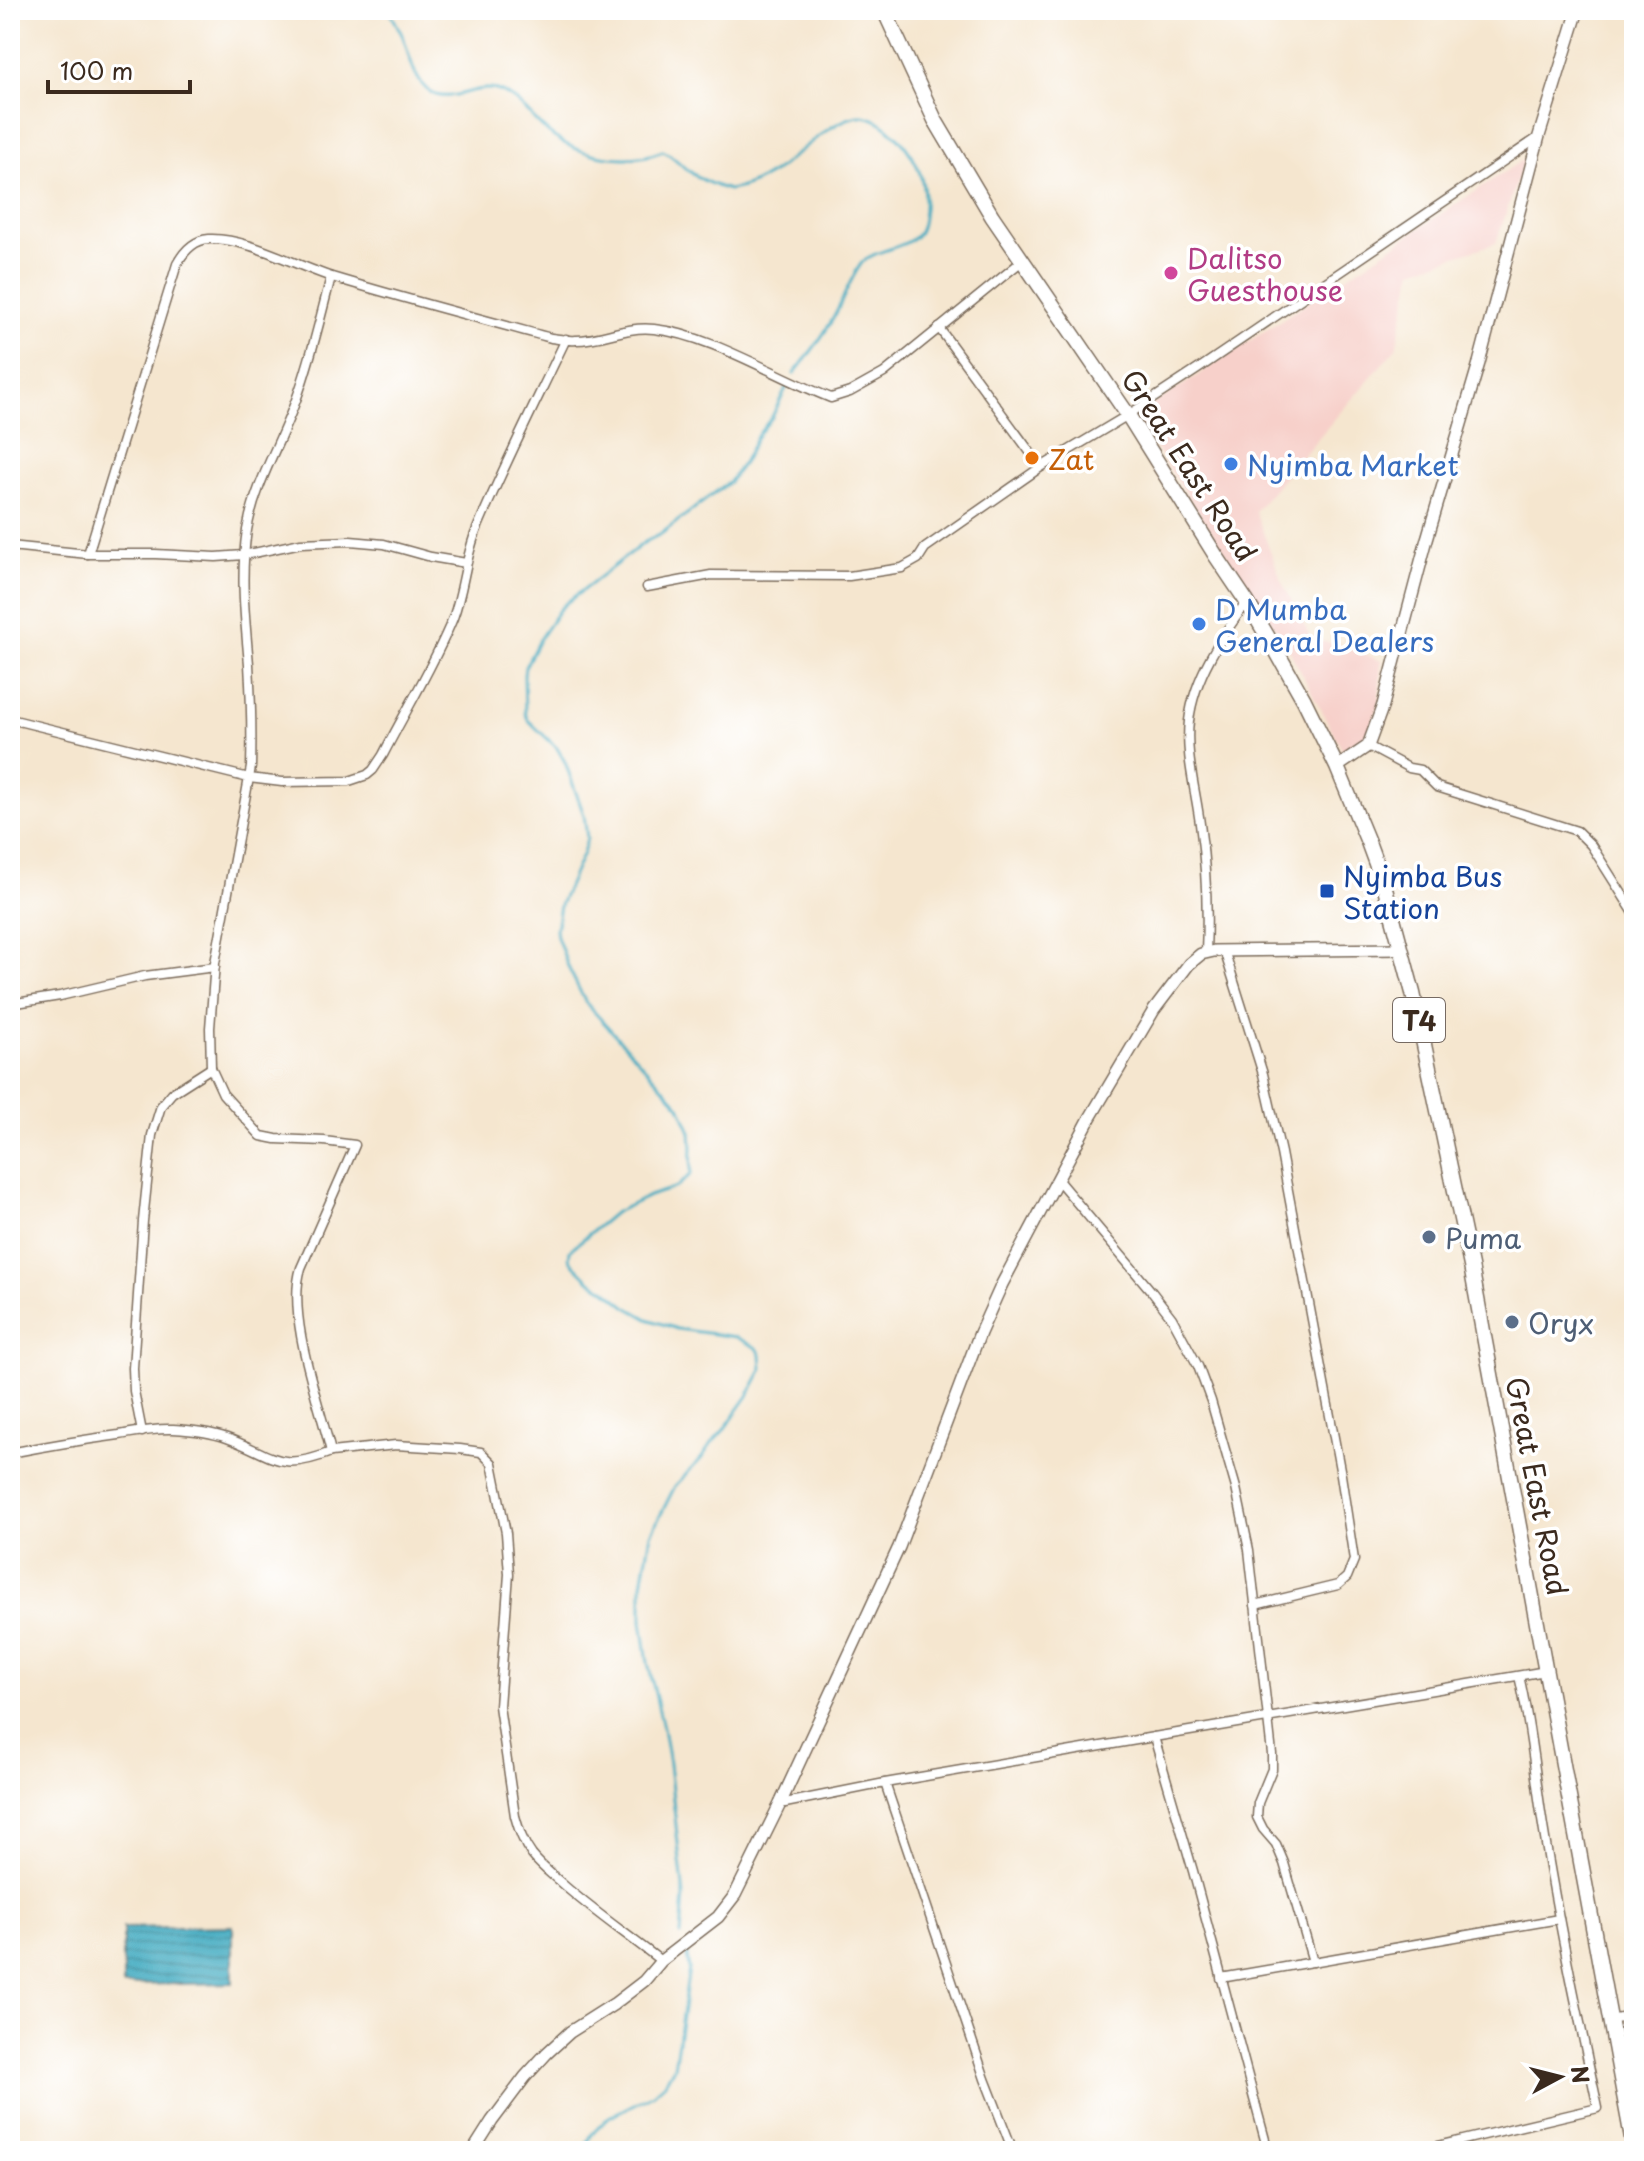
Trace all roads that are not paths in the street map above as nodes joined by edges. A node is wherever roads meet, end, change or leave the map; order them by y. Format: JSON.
{"nodes":[{"id":1,"x":884,"y":10,"type":"edge"},
{"id":2,"x":1578,"y":10,"type":"edge"},
{"id":3,"x":1539,"y":136,"type":"junction"},
{"id":4,"x":1022,"y":261,"type":"junction"},
{"id":5,"x":331,"y":277,"type":"junction"},
{"id":6,"x":939,"y":328,"type":"junction"},
{"id":7,"x":566,"y":339,"type":"junction"},
{"id":8,"x":1128,"y":415,"type":"junction"},
{"id":9,"x":1041,"y":467,"type":"junction"},
{"id":10,"x":10,"y":546,"type":"edge"},
{"id":11,"x":88,"y":554,"type":"junction"},
{"id":12,"x":244,"y":555,"type":"junction"},
{"id":13,"x":466,"y":563,"type":"junction"},
{"id":14,"x":647,"y":587,"type":"dead end"},
{"id":15,"x":1247,"y":602,"type":"junction"},
{"id":16,"x":10,"y":719,"type":"edge"},
{"id":17,"x":1368,"y":746,"type":"junction"},
{"id":18,"x":1337,"y":767,"type":"junction"},
{"id":19,"x":249,"y":778,"type":"junction"},
{"id":20,"x":1634,"y":913,"type":"edge"},
{"id":21,"x":1402,"y":949,"type":"junction"},
{"id":22,"x":1224,"y":950,"type":"junction"},
{"id":23,"x":1206,"y":952,"type":"junction"},
{"id":24,"x":215,"y":967,"type":"junction"},
{"id":25,"x":10,"y":1004,"type":"edge"},
{"id":26,"x":211,"y":1068,"type":"junction"},
{"id":27,"x":1057,"y":1179,"type":"junction"},
{"id":28,"x":142,"y":1432,"type":"junction"},
{"id":29,"x":331,"y":1452,"type":"junction"},
{"id":30,"x":10,"y":1453,"type":"edge"},
{"id":31,"x":1255,"y":1605,"type":"junction"},
{"id":32,"x":1546,"y":1671,"type":"junction"},
{"id":33,"x":1519,"y":1676,"type":"junction"},
{"id":34,"x":1268,"y":1718,"type":"junction"},
{"id":35,"x":1154,"y":1737,"type":"junction"},
{"id":36,"x":885,"y":1783,"type":"junction"},
{"id":37,"x":780,"y":1804,"type":"junction"},
{"id":38,"x":1559,"y":1919,"type":"junction"},
{"id":39,"x":661,"y":1961,"type":"junction"},
{"id":40,"x":1313,"y":1962,"type":"junction"},
{"id":41,"x":1221,"y":1978,"type":"junction"},
{"id":42,"x":1634,"y":2015,"type":"edge"},
{"id":43,"x":1611,"y":2020,"type":"junction"},
{"id":44,"x":1634,"y":2149,"type":"edge"},
{"id":45,"x":473,"y":2151,"type":"edge"},
{"id":46,"x":1013,"y":2151,"type":"edge"},
{"id":47,"x":1268,"y":2151,"type":"edge"},
{"id":48,"x":1417,"y":2151,"type":"edge"}],
"edges":[{"from":1,"to":4,"type":"highway","name":"Great East Road","number":"T4"},
{"from":2,"to":3,"type":"street"},
{"from":3,"to":8,"type":"street"},
{"from":3,"to":17,"type":"street"},
{"from":4,"to":6,"type":"street"},
{"from":4,"to":8,"type":"highway","name":"Great East Road","number":"T4"},
{"from":5,"to":7,"type":"street"},
{"from":5,"to":11,"type":"street"},
{"from":5,"to":12,"type":"street"},
{"from":6,"to":7,"type":"street"},
{"from":6,"to":9,"type":"street"},
{"from":7,"to":13,"type":"street"},
{"from":8,"to":9,"type":"street"},
{"from":8,"to":15,"type":"highway","name":"Great East Road","number":"T4"},
{"from":9,"to":14,"type":"street"},
{"from":10,"to":11,"type":"street"},
{"from":11,"to":12,"type":"street"},
{"from":12,"to":13,"type":"street"},
{"from":12,"to":19,"type":"street"},
{"from":13,"to":19,"type":"street"},
{"from":15,"to":18,"type":"highway","name":"Great East Road","number":"T4"},
{"from":15,"to":23,"type":"street"},
{"from":16,"to":19,"type":"street"},
{"from":17,"to":18,"type":"street"},
{"from":17,"to":20,"type":"street"},
{"from":18,"to":21,"type":"highway","name":"Great East Road","number":"T4"},
{"from":19,"to":24,"type":"street"},
{"from":21,"to":22,"type":"street"},
{"from":21,"to":32,"type":"highway","name":"Great East Road","number":"T4"},
{"from":22,"to":23,"type":"street"},
{"from":22,"to":31,"type":"street"},
{"from":23,"to":27,"type":"street"},
{"from":24,"to":25,"type":"street"},
{"from":24,"to":26,"type":"street"},
{"from":26,"to":28,"type":"street"},
{"from":26,"to":29,"type":"street"},
{"from":27,"to":31,"type":"street"},
{"from":27,"to":37,"type":"street"},
{"from":28,"to":29,"type":"street"},
{"from":28,"to":30,"type":"street"},
{"from":29,"to":39,"type":"street"},
{"from":31,"to":34,"type":"street"},
{"from":32,"to":33,"type":"street"},
{"from":32,"to":43,"type":"highway","name":"Great East Road","number":"T4"},
{"from":33,"to":34,"type":"street"},
{"from":33,"to":38,"type":"street"},
{"from":34,"to":35,"type":"street"},
{"from":34,"to":40,"type":"street"},
{"from":35,"to":36,"type":"street"},
{"from":35,"to":41,"type":"street"},
{"from":36,"to":37,"type":"street"},
{"from":36,"to":46,"type":"street"},
{"from":37,"to":39,"type":"street"},
{"from":38,"to":40,"type":"street"},
{"from":38,"to":48,"type":"street"},
{"from":39,"to":45,"type":"street"},
{"from":40,"to":41,"type":"street"},
{"from":41,"to":47,"type":"street"},
{"from":42,"to":43,"type":"street"},
{"from":43,"to":44,"type":"highway","name":"Great East Road","number":"T4"}]}
